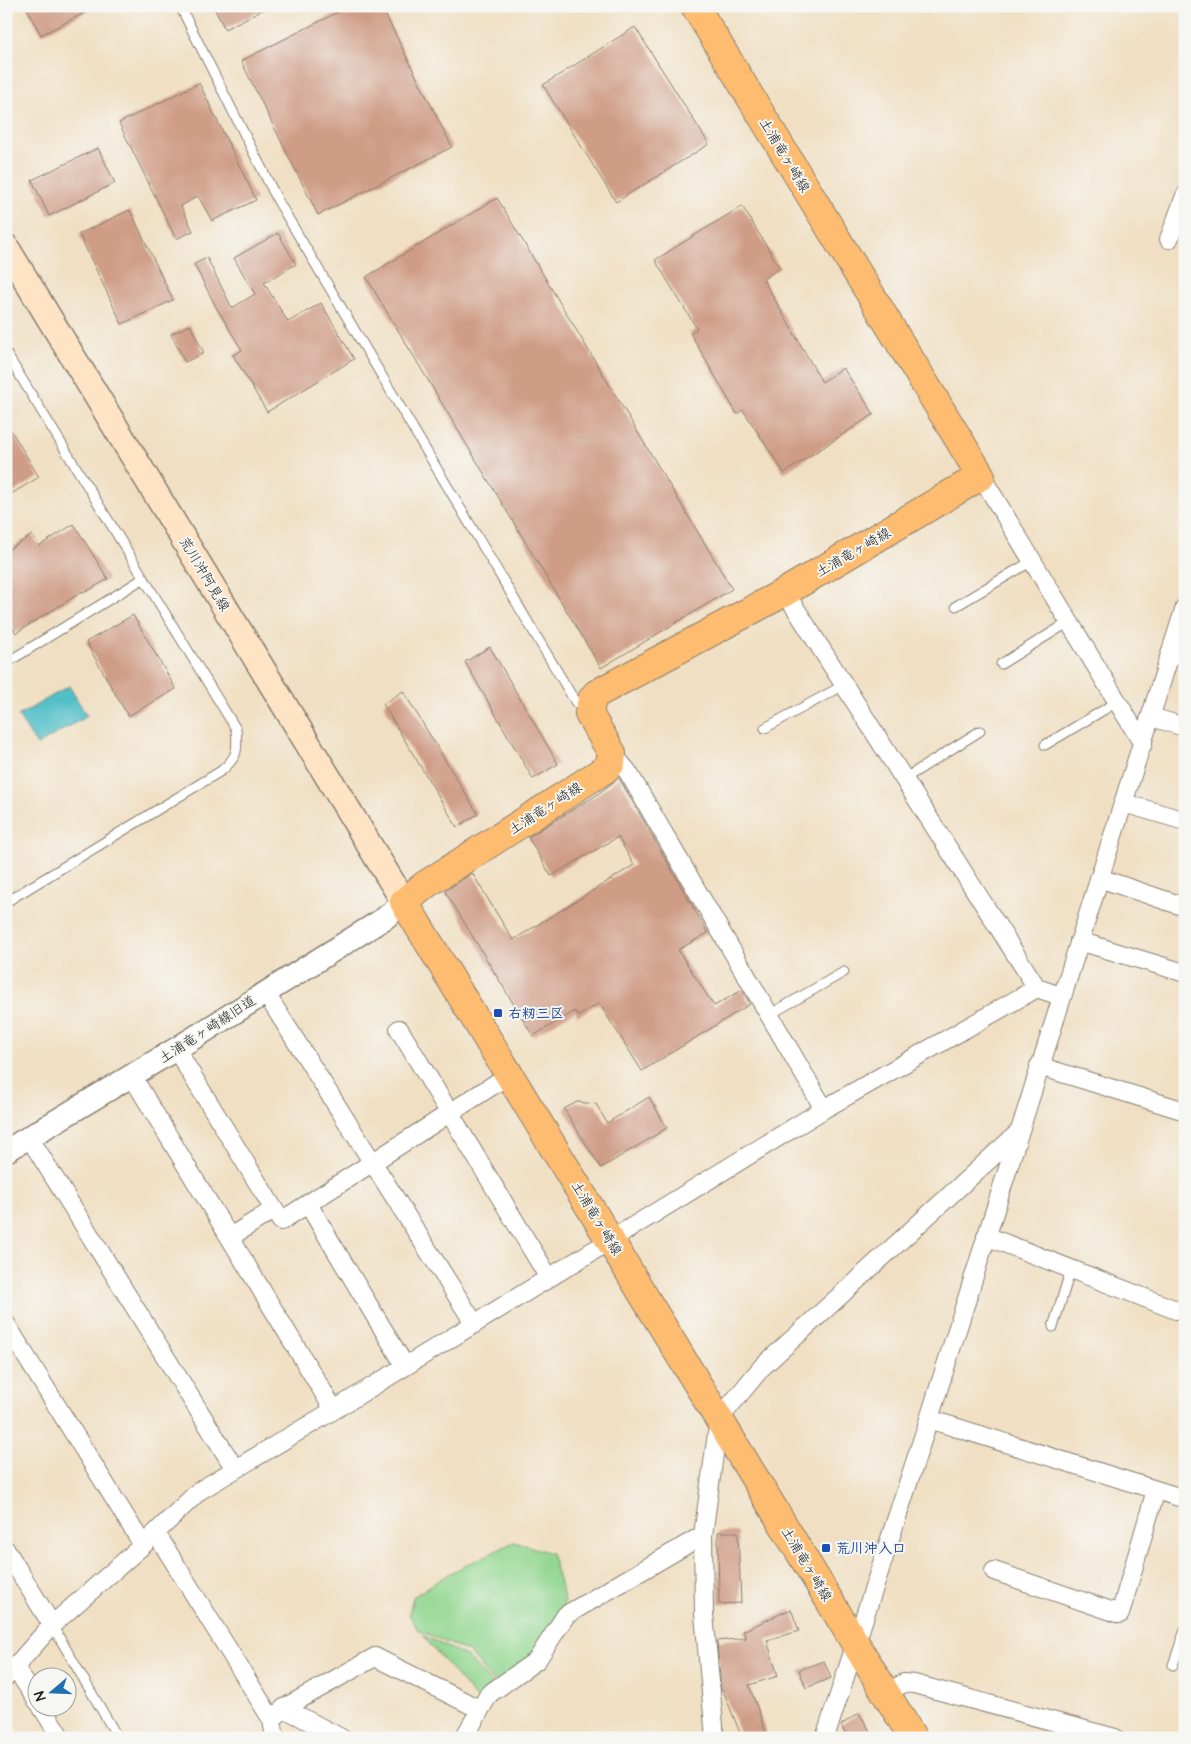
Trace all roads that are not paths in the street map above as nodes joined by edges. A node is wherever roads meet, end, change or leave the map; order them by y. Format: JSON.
{"nodes":[{"id":1,"x":180,"y":6,"type":"edge"},
{"id":2,"x":695,"y":6,"type":"edge"},
{"id":3,"x":1185,"y":196,"type":"edge"},
{"id":4,"x":1169,"y":239,"type":"dead end"},
{"id":5,"x":6,"y":247,"type":"edge"},
{"id":6,"x":6,"y":353,"type":"edge"},
{"id":7,"x":981,"y":476,"type":"junction"},
{"id":8,"x":1032,"y":561,"type":"junction"},
{"id":9,"x":144,"y":578,"type":"junction"},
{"id":10,"x":785,"y":592,"type":"junction"},
{"id":11,"x":956,"y":606,"type":"dead end"},
{"id":12,"x":1185,"y":607,"type":"edge"},
{"id":13,"x":1069,"y":622,"type":"junction"},
{"id":14,"x":6,"y":663,"type":"edge"},
{"id":15,"x":1001,"y":664,"type":"dead end"},
{"id":16,"x":844,"y":685,"type":"junction"},
{"id":17,"x":1117,"y":702,"type":"junction"},
{"id":18,"x":590,"y":708,"type":"junction"},
{"id":19,"x":1151,"y":717,"type":"junction"},
{"id":20,"x":1185,"y":727,"type":"edge"},
{"id":21,"x":765,"y":728,"type":"dead end"},
{"id":22,"x":980,"y":731,"type":"dead end"},
{"id":23,"x":1143,"y":744,"type":"junction"},
{"id":24,"x":1045,"y":745,"type":"dead end"},
{"id":25,"x":612,"y":753,"type":"junction"},
{"id":26,"x":904,"y":779,"type":"junction"},
{"id":27,"x":1124,"y":803,"type":"junction"},
{"id":28,"x":1185,"y":821,"type":"edge"},
{"id":29,"x":1100,"y":878,"type":"junction"},
{"id":30,"x":6,"y":902,"type":"edge"},
{"id":31,"x":404,"y":902,"type":"junction"},
{"id":32,"x":1185,"y":907,"type":"edge"},
{"id":33,"x":1079,"y":941,"type":"junction"},
{"id":34,"x":844,"y":972,"type":"dead end"},
{"id":35,"x":1185,"y":973,"type":"edge"},
{"id":36,"x":1037,"y":988,"type":"junction"},
{"id":37,"x":265,"y":992,"type":"junction"},
{"id":38,"x":1060,"y":996,"type":"junction"},
{"id":39,"x":769,"y":1015,"type":"junction"},
{"id":40,"x":399,"y":1029,"type":"dead end"},
{"id":41,"x":176,"y":1049,"type":"junction"},
{"id":42,"x":1039,"y":1066,"type":"junction"},
{"id":43,"x":510,"y":1074,"type":"junction"},
{"id":44,"x":132,"y":1076,"type":"junction"},
{"id":45,"x":824,"y":1109,"type":"junction"},
{"id":46,"x":1185,"y":1111,"type":"edge"},
{"id":47,"x":449,"y":1113,"type":"junction"},
{"id":48,"x":1018,"y":1134,"type":"junction"},
{"id":49,"x":29,"y":1137,"type":"junction"},
{"id":50,"x":6,"y":1151,"type":"edge"},
{"id":51,"x":372,"y":1162,"type":"junction"},
{"id":52,"x":308,"y":1204,"type":"junction"},
{"id":53,"x":273,"y":1210,"type":"junction"},
{"id":54,"x":986,"y":1236,"type":"junction"},
{"id":55,"x":230,"y":1237,"type":"junction"},
{"id":56,"x":611,"y":1241,"type":"junction"},
{"id":57,"x":1071,"y":1269,"type":"junction"},
{"id":58,"x":549,"y":1278,"type":"junction"},
{"id":59,"x":1176,"y":1310,"type":"dead end"},
{"id":60,"x":474,"y":1323,"type":"junction"},
{"id":61,"x":6,"y":1324,"type":"edge"},
{"id":62,"x":1053,"y":1327,"type":"dead end"},
{"id":63,"x":405,"y":1366,"type":"junction"},
{"id":64,"x":334,"y":1410,"type":"junction"},
{"id":65,"x":719,"y":1419,"type":"junction"},
{"id":66,"x":929,"y":1419,"type":"junction"},
{"id":67,"x":235,"y":1469,"type":"junction"},
{"id":68,"x":1156,"y":1490,"type":"junction"},
{"id":69,"x":1185,"y":1500,"type":"edge"},
{"id":70,"x":156,"y":1532,"type":"junction"},
{"id":71,"x":702,"y":1535,"type":"junction"},
{"id":72,"x":143,"y":1545,"type":"junction"},
{"id":73,"x":6,"y":1550,"type":"edge"},
{"id":74,"x":994,"y":1571,"type":"dead end"},
{"id":75,"x":52,"y":1625,"type":"junction"},
{"id":76,"x":1185,"y":1630,"type":"edge"},
{"id":77,"x":856,"y":1644,"type":"junction"},
{"id":78,"x":1173,"y":1665,"type":"dead end"},
{"id":79,"x":11,"y":1673,"type":"edge"},
{"id":80,"x":28,"y":1691,"type":"edge"},
{"id":81,"x":886,"y":1693,"type":"junction"},
{"id":82,"x":284,"y":1708,"type":"junction"},
{"id":83,"x":479,"y":1709,"type":"junction"},
{"id":84,"x":47,"y":1716,"type":"edge"},
{"id":85,"x":272,"y":1720,"type":"junction"},
{"id":86,"x":710,"y":1735,"type":"edge"},
{"id":87,"x":61,"y":1738,"type":"edge"},
{"id":88,"x":118,"y":1738,"type":"edge"},
{"id":89,"x":275,"y":1738,"type":"edge"},
{"id":90,"x":341,"y":1738,"type":"edge"},
{"id":91,"x":464,"y":1738,"type":"edge"},
{"id":92,"x":824,"y":1738,"type":"edge"},
{"id":93,"x":913,"y":1738,"type":"edge"},
{"id":94,"x":1115,"y":1738,"type":"edge"}],
"edges":[{"from":1,"to":18,"type":"lane"},
{"from":2,"to":7,"type":"main road","name":"土浦竜ヶ崎線"},
{"from":3,"to":4,"type":"street"},
{"from":5,"to":31,"type":"main road","name":"荒川沖阿見線"},
{"from":6,"to":9,"type":"lane"},
{"from":7,"to":8,"type":"street"},
{"from":7,"to":10,"type":"main road","name":"土浦竜ヶ崎線"},
{"from":8,"to":11,"type":"lane"},
{"from":8,"to":13,"type":"street"},
{"from":9,"to":14,"type":"lane"},
{"from":9,"to":30,"type":"lane"},
{"from":10,"to":16,"type":"street"},
{"from":10,"to":18,"type":"main road","name":"土浦竜ヶ崎線"},
{"from":12,"to":19,"type":"street"},
{"from":13,"to":15,"type":"lane"},
{"from":13,"to":17,"type":"street"},
{"from":16,"to":21,"type":"lane"},
{"from":16,"to":26,"type":"street"},
{"from":17,"to":23,"type":"street"},
{"from":17,"to":24,"type":"lane"},
{"from":18,"to":25,"type":"main road"},
{"from":19,"to":20,"type":"street"},
{"from":19,"to":23,"type":"street"},
{"from":22,"to":26,"type":"lane"},
{"from":23,"to":27,"type":"street"},
{"from":25,"to":31,"type":"main road","name":"土浦竜ヶ崎線"},
{"from":25,"to":39,"type":"street"},
{"from":26,"to":36,"type":"street"},
{"from":27,"to":28,"type":"street"},
{"from":27,"to":29,"type":"street"},
{"from":29,"to":32,"type":"street"},
{"from":29,"to":33,"type":"street"},
{"from":31,"to":37,"type":"street","name":"土浦竜ヶ崎線旧道"},
{"from":31,"to":43,"type":"main road","name":"土浦竜ヶ崎線"},
{"from":33,"to":35,"type":"street"},
{"from":33,"to":38,"type":"street"},
{"from":34,"to":39,"type":"lane"},
{"from":36,"to":38,"type":"street"},
{"from":36,"to":45,"type":"street"},
{"from":37,"to":41,"type":"street","name":"土浦竜ヶ崎線旧道"},
{"from":37,"to":51,"type":"street"},
{"from":38,"to":42,"type":"street"},
{"from":39,"to":45,"type":"street"},
{"from":40,"to":47,"type":"street"},
{"from":41,"to":44,"type":"street","name":"土浦竜ヶ崎線旧道"},
{"from":41,"to":53,"type":"street"},
{"from":42,"to":46,"type":"street"},
{"from":42,"to":48,"type":"street"},
{"from":43,"to":47,"type":"street"},
{"from":43,"to":56,"type":"main road","name":"土浦竜ヶ崎線"},
{"from":44,"to":49,"type":"street","name":"土浦竜ヶ崎線旧道"},
{"from":44,"to":55,"type":"street"},
{"from":45,"to":56,"type":"street"},
{"from":47,"to":51,"type":"street"},
{"from":47,"to":58,"type":"street"},
{"from":48,"to":54,"type":"street"},
{"from":48,"to":65,"type":"street"},
{"from":49,"to":50,"type":"street","name":"土浦竜ヶ崎線旧道"},
{"from":49,"to":67,"type":"street"},
{"from":51,"to":52,"type":"street"},
{"from":51,"to":60,"type":"street"},
{"from":52,"to":53,"type":"street"},
{"from":52,"to":63,"type":"street"},
{"from":53,"to":55,"type":"street"},
{"from":54,"to":57,"type":"street"},
{"from":54,"to":66,"type":"street"},
{"from":55,"to":64,"type":"street"},
{"from":56,"to":58,"type":"street"},
{"from":56,"to":65,"type":"main road","name":"土浦竜ヶ崎線"},
{"from":57,"to":59,"type":"street"},
{"from":57,"to":62,"type":"lane"},
{"from":58,"to":60,"type":"street"},
{"from":60,"to":63,"type":"street"},
{"from":61,"to":72,"type":"street"},
{"from":63,"to":64,"type":"street"},
{"from":64,"to":67,"type":"street"},
{"from":65,"to":71,"type":"street"},
{"from":65,"to":77,"type":"main road","name":"土浦竜ヶ崎線"},
{"from":66,"to":68,"type":"street"},
{"from":66,"to":77,"type":"street"},
{"from":67,"to":70,"type":"street"},
{"from":68,"to":69,"type":"street"},
{"from":68,"to":74,"type":"street"},
{"from":70,"to":72,"type":"street"},
{"from":70,"to":85,"type":"street"},
{"from":71,"to":83,"type":"street"},
{"from":71,"to":86,"type":"street"},
{"from":72,"to":75,"type":"street"},
{"from":73,"to":75,"type":"street"},
{"from":75,"to":79,"type":"street"},
{"from":75,"to":88,"type":"lane"},
{"from":76,"to":78,"type":"lane"},
{"from":77,"to":81,"type":"main road","name":"土浦竜ヶ崎線"},
{"from":77,"to":92,"type":"street"},
{"from":79,"to":80,"type":"street"},
{"from":81,"to":93,"type":"main road","name":"土浦竜ヶ崎線"},
{"from":81,"to":94,"type":"street"},
{"from":82,"to":83,"type":"street"},
{"from":82,"to":85,"type":"street"},
{"from":82,"to":90,"type":"street"},
{"from":83,"to":91,"type":"street"},
{"from":84,"to":87,"type":"street"},
{"from":85,"to":89,"type":"street"}]}
